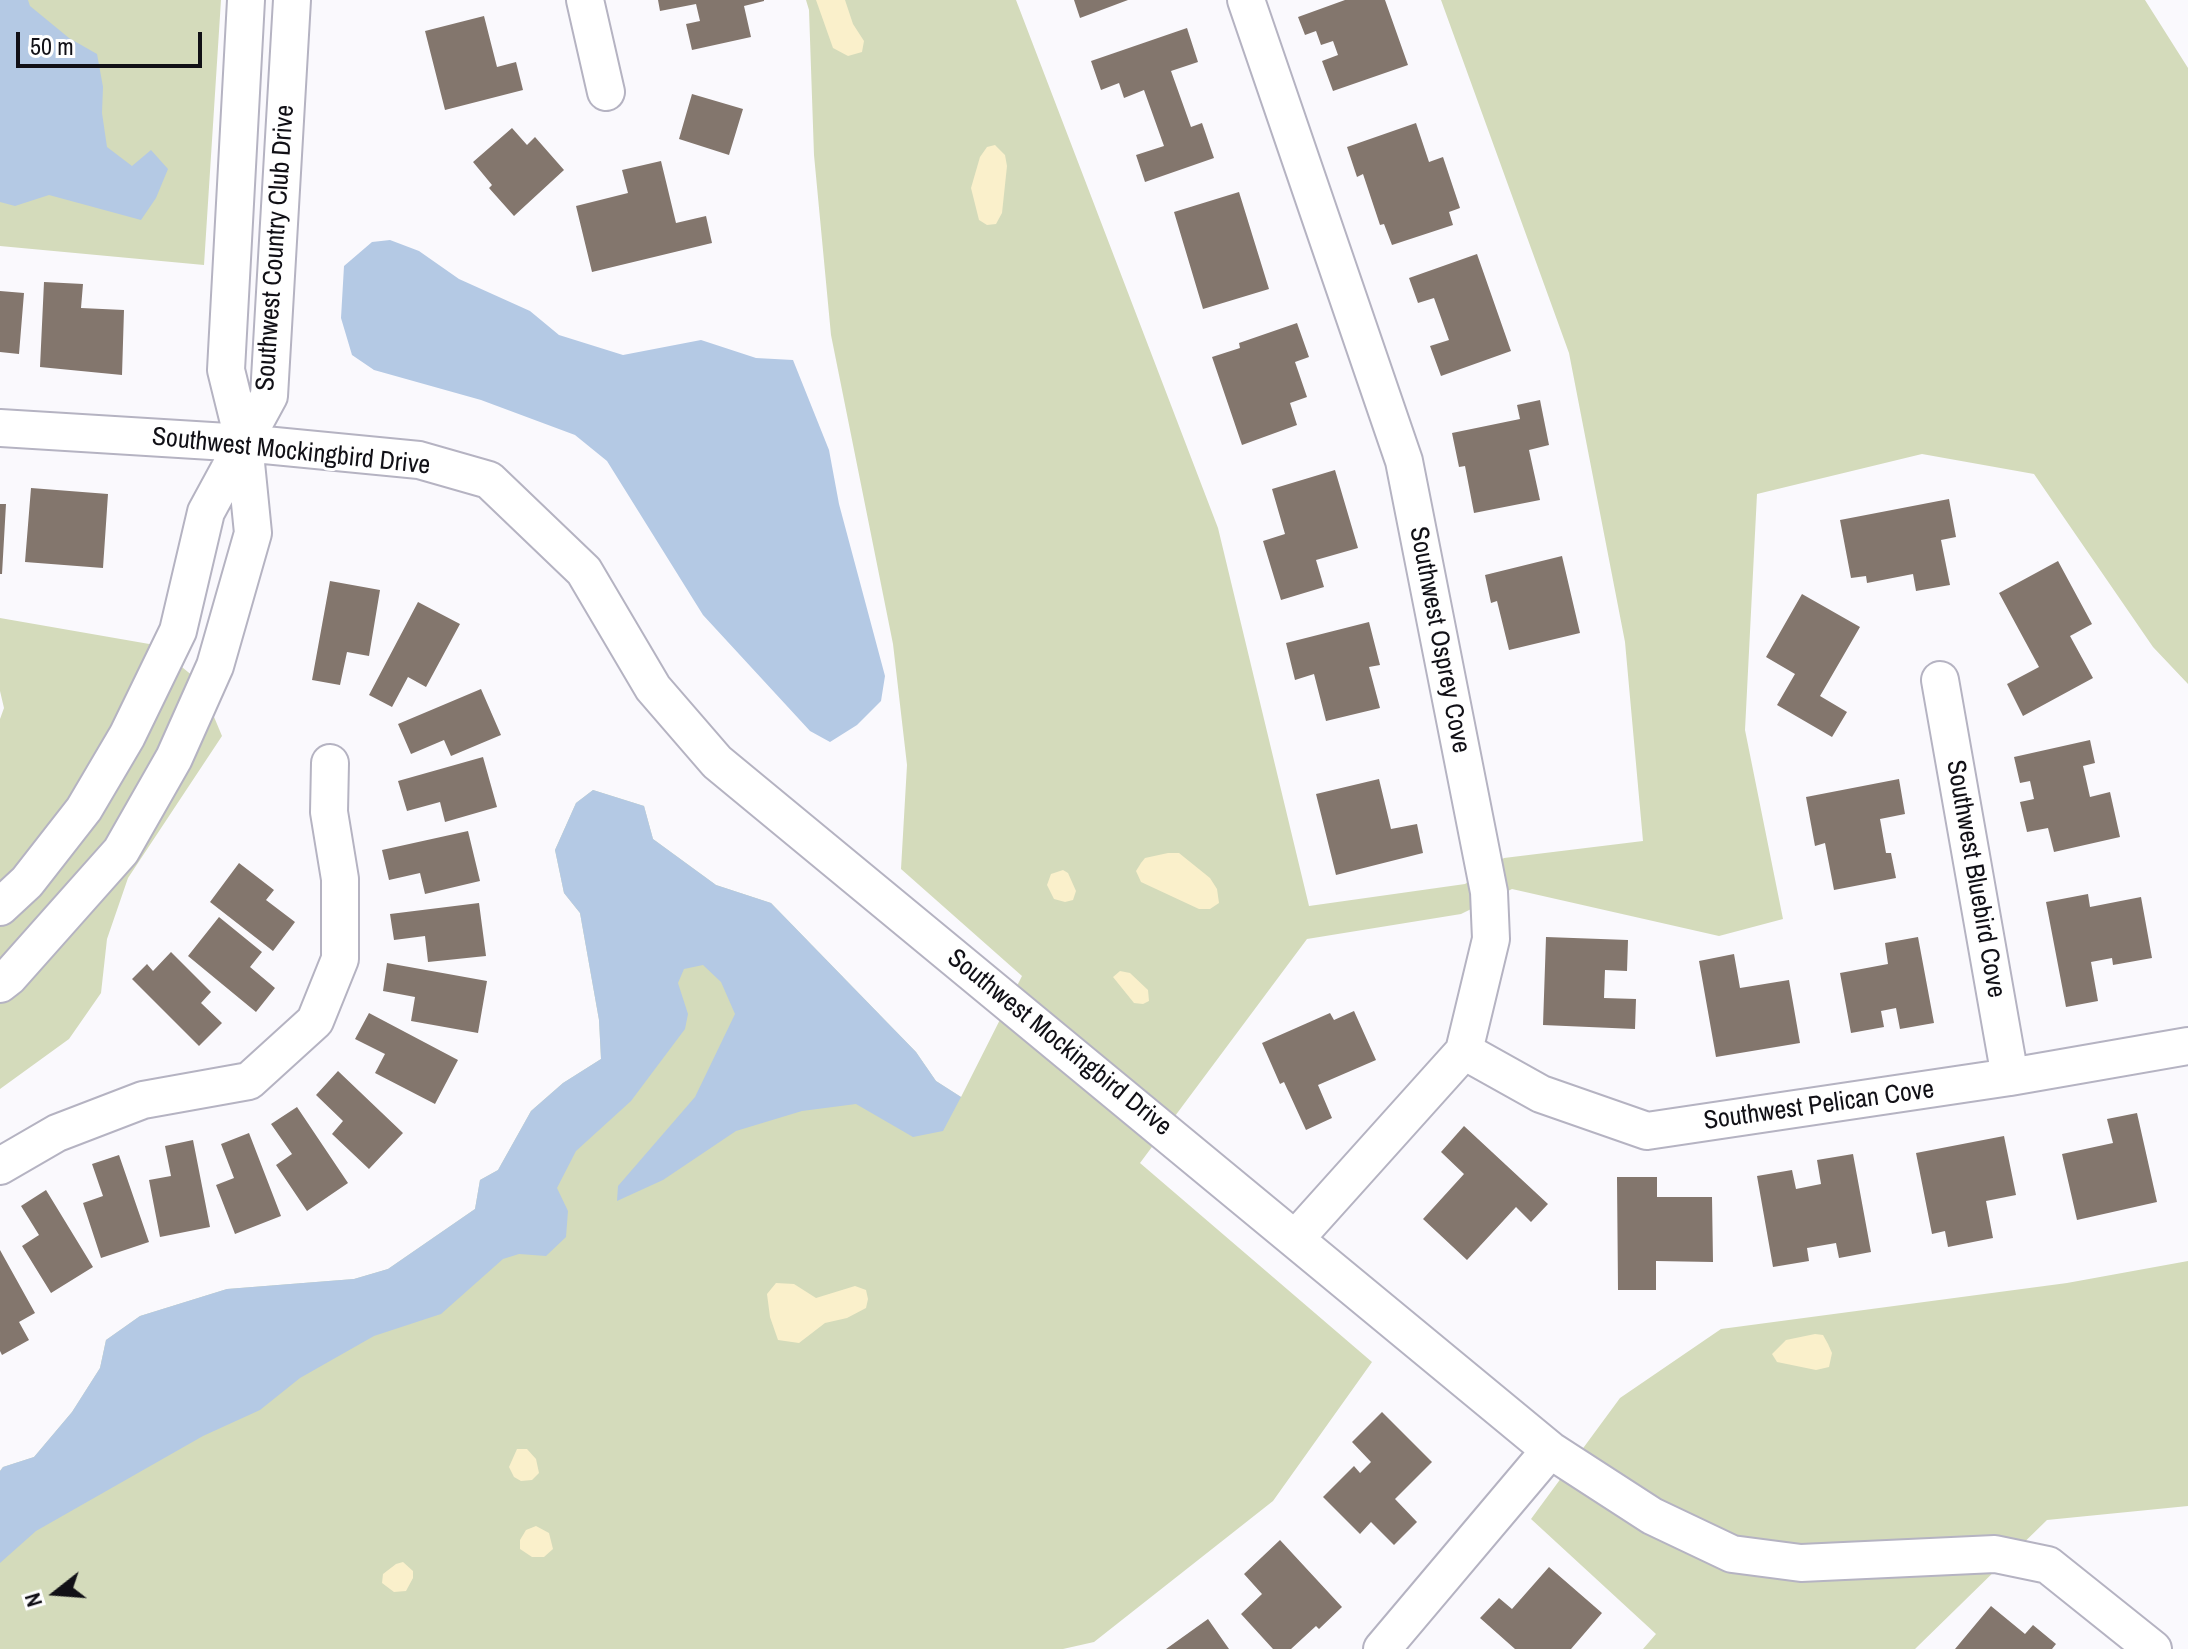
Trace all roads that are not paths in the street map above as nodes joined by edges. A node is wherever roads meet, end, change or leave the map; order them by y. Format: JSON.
{"nodes":[{"id":1,"x":246,"y":0,"type":"edge"},
{"id":2,"x":292,"y":0,"type":"edge"},
{"id":3,"x":585,"y":0,"type":"edge"},
{"id":4,"x":1246,"y":0,"type":"edge"},
{"id":5,"x":606,"y":92,"type":"dead end"},
{"id":6,"x":0,"y":428,"type":"edge"},
{"id":7,"x":244,"y":443,"type":"junction"},
{"id":8,"x":1940,"y":680,"type":"dead end"},
{"id":9,"x":330,"y":763,"type":"dead end"},
{"id":10,"x":0,"y":907,"type":"edge"},
{"id":11,"x":0,"y":984,"type":"edge"},
{"id":12,"x":2188,"y":1046,"type":"edge"},
{"id":13,"x":1464,"y":1051,"type":"junction"},
{"id":14,"x":2010,"y":1077,"type":"junction"},
{"id":15,"x":0,"y":1166,"type":"edge"},
{"id":16,"x":1296,"y":1238,"type":"junction"},
{"id":17,"x":1550,"y":1450,"type":"junction"},
{"id":18,"x":1382,"y":1649,"type":"edge"},
{"id":19,"x":2153,"y":1649,"type":"edge"}],
"edges":[{"from":1,"to":7,"type":"street","name":"Southwest Country Club Drive"},
{"from":2,"to":7,"type":"street","name":"Southwest Country Club Drive"},
{"from":3,"to":5,"type":"street"},
{"from":4,"to":13,"type":"street","name":"Southwest Osprey Cove"},
{"from":6,"to":7,"type":"street","name":"Southwest Mockingbird Drive"},
{"from":7,"to":10,"type":"street","name":"Southwest Country Club Drive"},
{"from":7,"to":11,"type":"street","name":"Southwest Country Club Drive"},
{"from":7,"to":16,"type":"street","name":"Southwest Mockingbird Drive"},
{"from":8,"to":14,"type":"street","name":"Southwest Bluebird Cove"},
{"from":9,"to":15,"type":"street"},
{"from":12,"to":14,"type":"street","name":"Southwest Pelican Cove"},
{"from":13,"to":14,"type":"street","name":"Southwest Pelican Cove"},
{"from":13,"to":16,"type":"street","name":"Southwest Osprey Cove"},
{"from":16,"to":17,"type":"street","name":"Southwest Mockingbird Drive"},
{"from":17,"to":18,"type":"street"},
{"from":17,"to":19,"type":"street","name":"Southwest Mockingbird Drive"}]}
